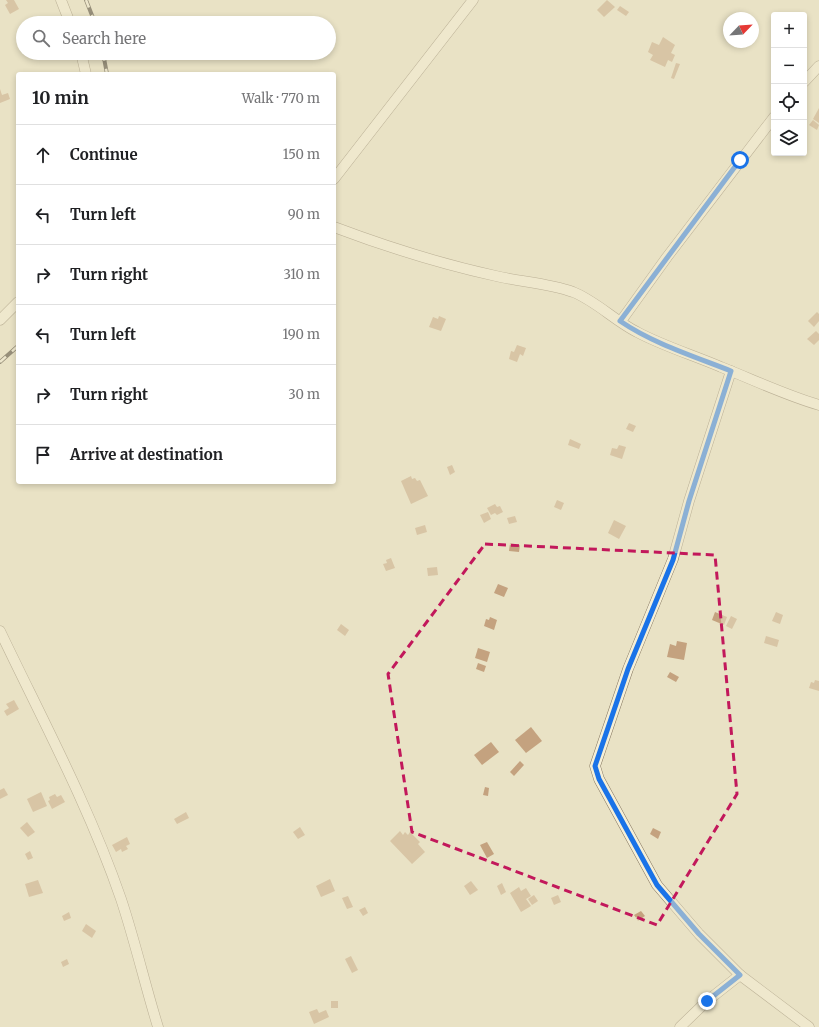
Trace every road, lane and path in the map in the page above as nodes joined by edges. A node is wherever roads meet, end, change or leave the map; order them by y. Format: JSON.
{"nodes":[{"id":1,"x":61,"y":0,"type":"edge"},
{"id":2,"x":473,"y":0,"type":"edge"},
{"id":3,"x":67,"y":16,"type":"edge"},
{"id":4,"x":83,"y":60,"type":"edge"},
{"id":5,"x":819,"y":66,"type":"edge"},
{"id":6,"x":86,"y":72,"type":"edge"},
{"id":7,"x":807,"y":79,"type":"edge"},
{"id":8,"x":772,"y":120,"type":"edge"},
{"id":9,"x":336,"y":176,"type":"edge"},
{"id":10,"x":336,"y":228,"type":"edge"},
{"id":11,"x":16,"y":304,"type":"edge"},
{"id":12,"x":0,"y":320,"type":"edge"},
{"id":13,"x":620,"y":321,"type":"junction"},
{"id":14,"x":731,"y":371,"type":"junction"},
{"id":15,"x":819,"y":405,"type":"edge"},
{"id":16,"x":0,"y":631,"type":"edge"},
{"id":17,"x":740,"y":975,"type":"junction"},
{"id":18,"x":158,"y":1027,"type":"edge"},
{"id":19,"x":680,"y":1027,"type":"edge"},
{"id":20,"x":809,"y":1027,"type":"edge"}],
"edges":[{"from":1,"to":3,"type":"street"},
{"from":2,"to":9,"type":"street"},
{"from":4,"to":6,"type":"street"},
{"from":5,"to":7,"type":"street"},
{"from":8,"to":13,"type":"street"},
{"from":10,"to":13,"type":"street"},
{"from":11,"to":12,"type":"street"},
{"from":13,"to":14,"type":"street"},
{"from":14,"to":15,"type":"street"},
{"from":14,"to":17,"type":"street"},
{"from":16,"to":18,"type":"street"},
{"from":17,"to":19,"type":"street"},
{"from":17,"to":20,"type":"street"}]}
